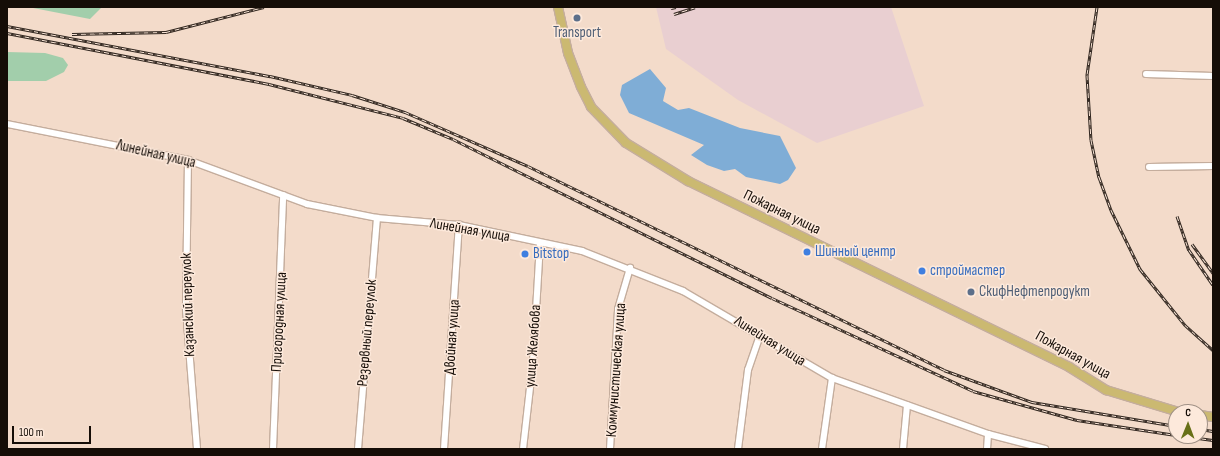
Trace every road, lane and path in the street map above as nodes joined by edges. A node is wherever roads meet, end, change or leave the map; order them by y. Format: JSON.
{"nodes":[{"id":1,"x":558,"y":7,"type":"edge"},
{"id":2,"x":1146,"y":74,"type":"dead end"},
{"id":3,"x":1213,"y":76,"type":"edge"},
{"id":4,"x":7,"y":124,"type":"edge"},
{"id":5,"x":188,"y":160,"type":"junction"},
{"id":6,"x":1213,"y":166,"type":"edge"},
{"id":7,"x":1149,"y":167,"type":"dead end"},
{"id":8,"x":283,"y":195,"type":"junction"},
{"id":9,"x":377,"y":218,"type":"junction"},
{"id":10,"x":459,"y":225,"type":"junction"},
{"id":11,"x":540,"y":243,"type":"junction"},
{"id":12,"x":630,"y":268,"type":"junction"},
{"id":13,"x":759,"y":338,"type":"junction"},
{"id":14,"x":832,"y":378,"type":"junction"},
{"id":15,"x":907,"y":405,"type":"junction"},
{"id":16,"x":1168,"y":409,"type":"edge"},
{"id":17,"x":988,"y":434,"type":"junction"},
{"id":18,"x":197,"y":449,"type":"edge"},
{"id":19,"x":273,"y":449,"type":"edge"},
{"id":20,"x":358,"y":449,"type":"edge"},
{"id":21,"x":444,"y":449,"type":"edge"},
{"id":22,"x":524,"y":449,"type":"edge"},
{"id":23,"x":610,"y":449,"type":"edge"},
{"id":24,"x":738,"y":449,"type":"edge"},
{"id":25,"x":822,"y":449,"type":"edge"},
{"id":26,"x":903,"y":449,"type":"edge"},
{"id":27,"x":987,"y":449,"type":"edge"},
{"id":28,"x":1045,"y":449,"type":"edge"}],
"edges":[{"from":1,"to":16,"type":"main road","name":"Пожарная улица"},
{"from":2,"to":3,"type":"street"},
{"from":4,"to":5,"type":"street","name":"Линейная улица"},
{"from":5,"to":8,"type":"street","name":"Линейная улица"},
{"from":5,"to":18,"type":"street","name":"Казанский переулок"},
{"from":6,"to":7,"type":"street"},
{"from":8,"to":9,"type":"street","name":"Линейная улица"},
{"from":8,"to":19,"type":"street","name":"Пригородная улица"},
{"from":9,"to":10,"type":"street","name":"Линейная улица"},
{"from":9,"to":20,"type":"street","name":"Резервный переулок"},
{"from":10,"to":11,"type":"street","name":"Линейная улица"},
{"from":10,"to":21,"type":"street","name":"Двойная улица"},
{"from":11,"to":12,"type":"street","name":"Линейная улица"},
{"from":11,"to":22,"type":"street","name":"улица Желябова"},
{"from":12,"to":13,"type":"street","name":"Линейная улица"},
{"from":12,"to":23,"type":"street","name":"Коммунистическая улица"},
{"from":13,"to":14,"type":"street","name":"Линейная улица"},
{"from":13,"to":24,"type":"street"},
{"from":14,"to":15,"type":"street","name":"Линейная улица"},
{"from":14,"to":25,"type":"street"},
{"from":15,"to":17,"type":"street","name":"Линейная улица"},
{"from":15,"to":26,"type":"street"},
{"from":17,"to":27,"type":"street"},
{"from":17,"to":28,"type":"street","name":"Линейная улица"}]}
